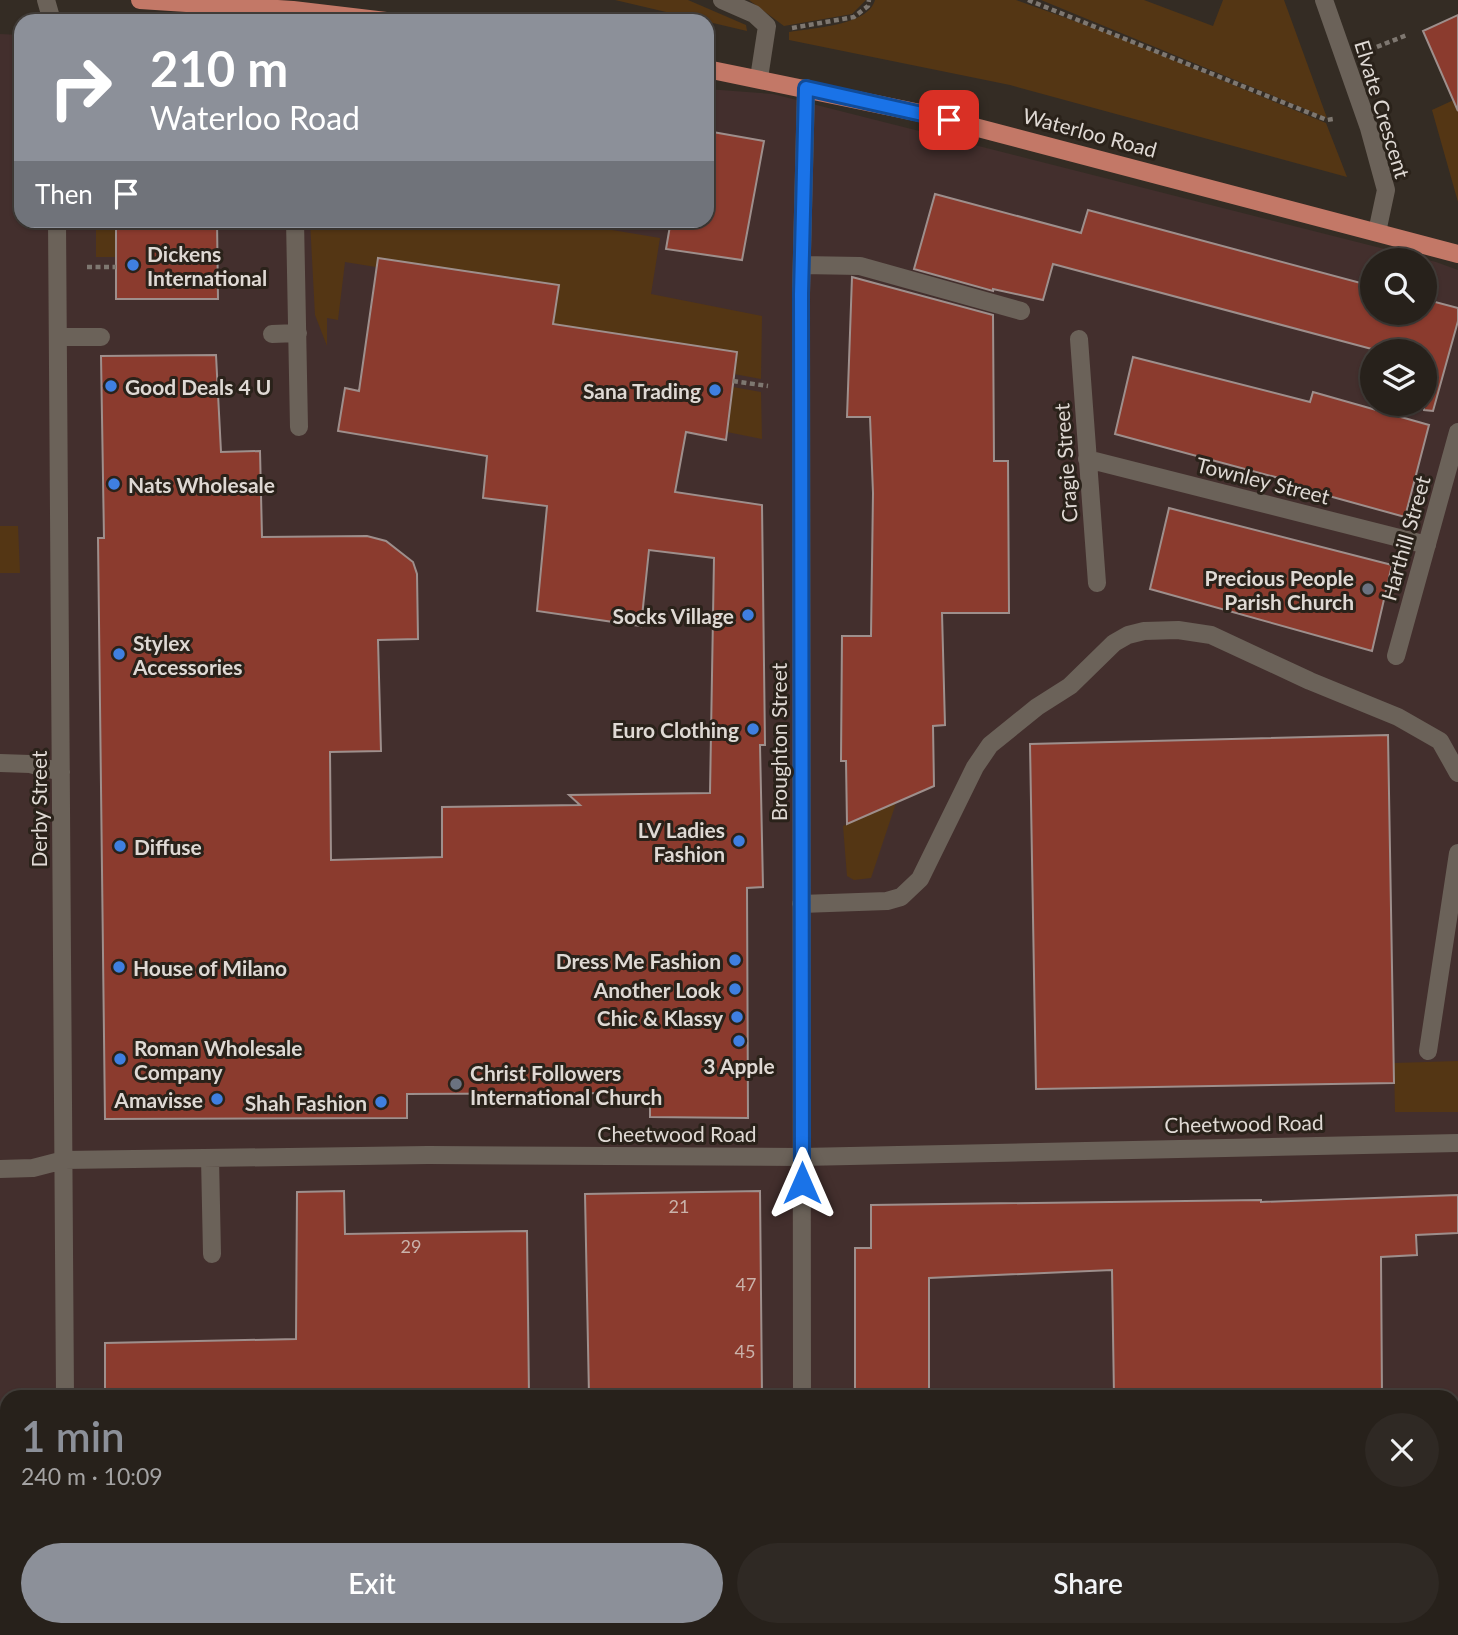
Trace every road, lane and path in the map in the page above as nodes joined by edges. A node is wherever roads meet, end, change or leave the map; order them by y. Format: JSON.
{"nodes":[{"id":1,"x":140,"y":0,"type":"edge"},
{"id":2,"x":722,"y":0,"type":"edge"},
{"id":3,"x":869,"y":0,"type":"edge"},
{"id":4,"x":1028,"y":0,"type":"edge"},
{"id":5,"x":1324,"y":0,"type":"edge"},
{"id":6,"x":283,"y":14,"type":"edge"},
{"id":7,"x":767,"y":26,"type":"junction"},
{"id":8,"x":1407,"y":35,"type":"dead end"},
{"id":9,"x":1369,"y":50,"type":"dead end"},
{"id":10,"x":714,"y":70,"type":"edge"},
{"id":11,"x":759,"y":78,"type":"junction"},
{"id":12,"x":806,"y":88,"type":"junction"},
{"id":13,"x":1333,"y":119,"type":"dead end"},
{"id":14,"x":57,"y":228,"type":"edge"},
{"id":15,"x":295,"y":228,"type":"edge"},
{"id":16,"x":1377,"y":233,"type":"junction"},
{"id":17,"x":1458,"y":254,"type":"edge"},
{"id":18,"x":802,"y":265,"type":"junction"},
{"id":19,"x":87,"y":267,"type":"dead end"},
{"id":20,"x":116,"y":267,"type":"dead end"},
{"id":21,"x":1021,"y":311,"type":"dead end"},
{"id":22,"x":298,"y":333,"type":"junction"},
{"id":23,"x":272,"y":334,"type":"dead end"},
{"id":24,"x":60,"y":337,"type":"junction"},
{"id":25,"x":101,"y":337,"type":"dead end"},
{"id":26,"x":1079,"y":338,"type":"dead end"},
{"id":27,"x":733,"y":381,"type":"dead end"},
{"id":28,"x":768,"y":386,"type":"dead end"},
{"id":29,"x":299,"y":427,"type":"dead end"},
{"id":30,"x":1458,"y":432,"type":"edge"},
{"id":31,"x":1087,"y":459,"type":"junction"},
{"id":32,"x":1427,"y":545,"type":"junction"},
{"id":33,"x":1097,"y":583,"type":"dead end"},
{"id":34,"x":1396,"y":656,"type":"dead end"},
{"id":35,"x":0,"y":763,"type":"edge"},
{"id":36,"x":61,"y":772,"type":"junction"},
{"id":37,"x":1458,"y":773,"type":"edge"},
{"id":38,"x":1458,"y":853,"type":"edge"},
{"id":39,"x":801,"y":904,"type":"junction"},
{"id":40,"x":1428,"y":1051,"type":"dead end"},
{"id":41,"x":1458,"y":1143,"type":"edge"},
{"id":42,"x":802,"y":1157,"type":"junction"},
{"id":43,"x":210,"y":1158,"type":"junction"},
{"id":44,"x":64,"y":1160,"type":"junction"},
{"id":45,"x":0,"y":1169,"type":"edge"},
{"id":46,"x":212,"y":1254,"type":"dead end"},
{"id":47,"x":65,"y":1390,"type":"edge"},
{"id":48,"x":802,"y":1390,"type":"edge"}],
"edges":[{"from":1,"to":6,"type":"main road"},
{"from":2,"to":7,"type":"street"},
{"from":3,"to":7,"type":"path"},
{"from":4,"to":13,"type":"path"},
{"from":5,"to":16,"type":"street","name":"Elvate Crescent"},
{"from":7,"to":11,"type":"street"},
{"from":8,"to":9,"type":"path"},
{"from":10,"to":11,"type":"main road","name":"Waterloo Road"},
{"from":11,"to":12,"type":"main road","name":"Waterloo Road"},
{"from":12,"to":16,"type":"main road","name":"Waterloo Road"},
{"from":12,"to":18,"type":"street","name":"Broughton Street"},
{"from":14,"to":24,"type":"street","name":"Derby Street"},
{"from":15,"to":22,"type":"street"},
{"from":16,"to":17,"type":"main road","name":"Waterloo Road"},
{"from":18,"to":21,"type":"street"},
{"from":18,"to":39,"type":"street","name":"Broughton Street"},
{"from":19,"to":20,"type":"path"},
{"from":22,"to":23,"type":"street"},
{"from":22,"to":29,"type":"street"},
{"from":24,"to":25,"type":"street"},
{"from":24,"to":36,"type":"street","name":"Derby Street"},
{"from":26,"to":31,"type":"street","name":"Cragie Street"},
{"from":27,"to":28,"type":"path"},
{"from":30,"to":32,"type":"street","name":"Harthill Street"},
{"from":31,"to":32,"type":"street","name":"Townley Street"},
{"from":31,"to":33,"type":"street","name":"Cragie Street"},
{"from":32,"to":34,"type":"street","name":"Harthill Street"},
{"from":35,"to":36,"type":"street"},
{"from":36,"to":44,"type":"street","name":"Derby Street"},
{"from":37,"to":39,"type":"street"},
{"from":38,"to":40,"type":"street"},
{"from":39,"to":42,"type":"street","name":"Broughton Street"},
{"from":41,"to":42,"type":"street","name":"Cheetwood Road"},
{"from":42,"to":43,"type":"street","name":"Cheetwood Road"},
{"from":42,"to":48,"type":"street","name":"Broughton Street"},
{"from":43,"to":44,"type":"street","name":"Cheetwood Road"},
{"from":43,"to":46,"type":"street"},
{"from":44,"to":45,"type":"street","name":"Cheetwood Road"},
{"from":44,"to":47,"type":"street","name":"Derby Street"}]}
